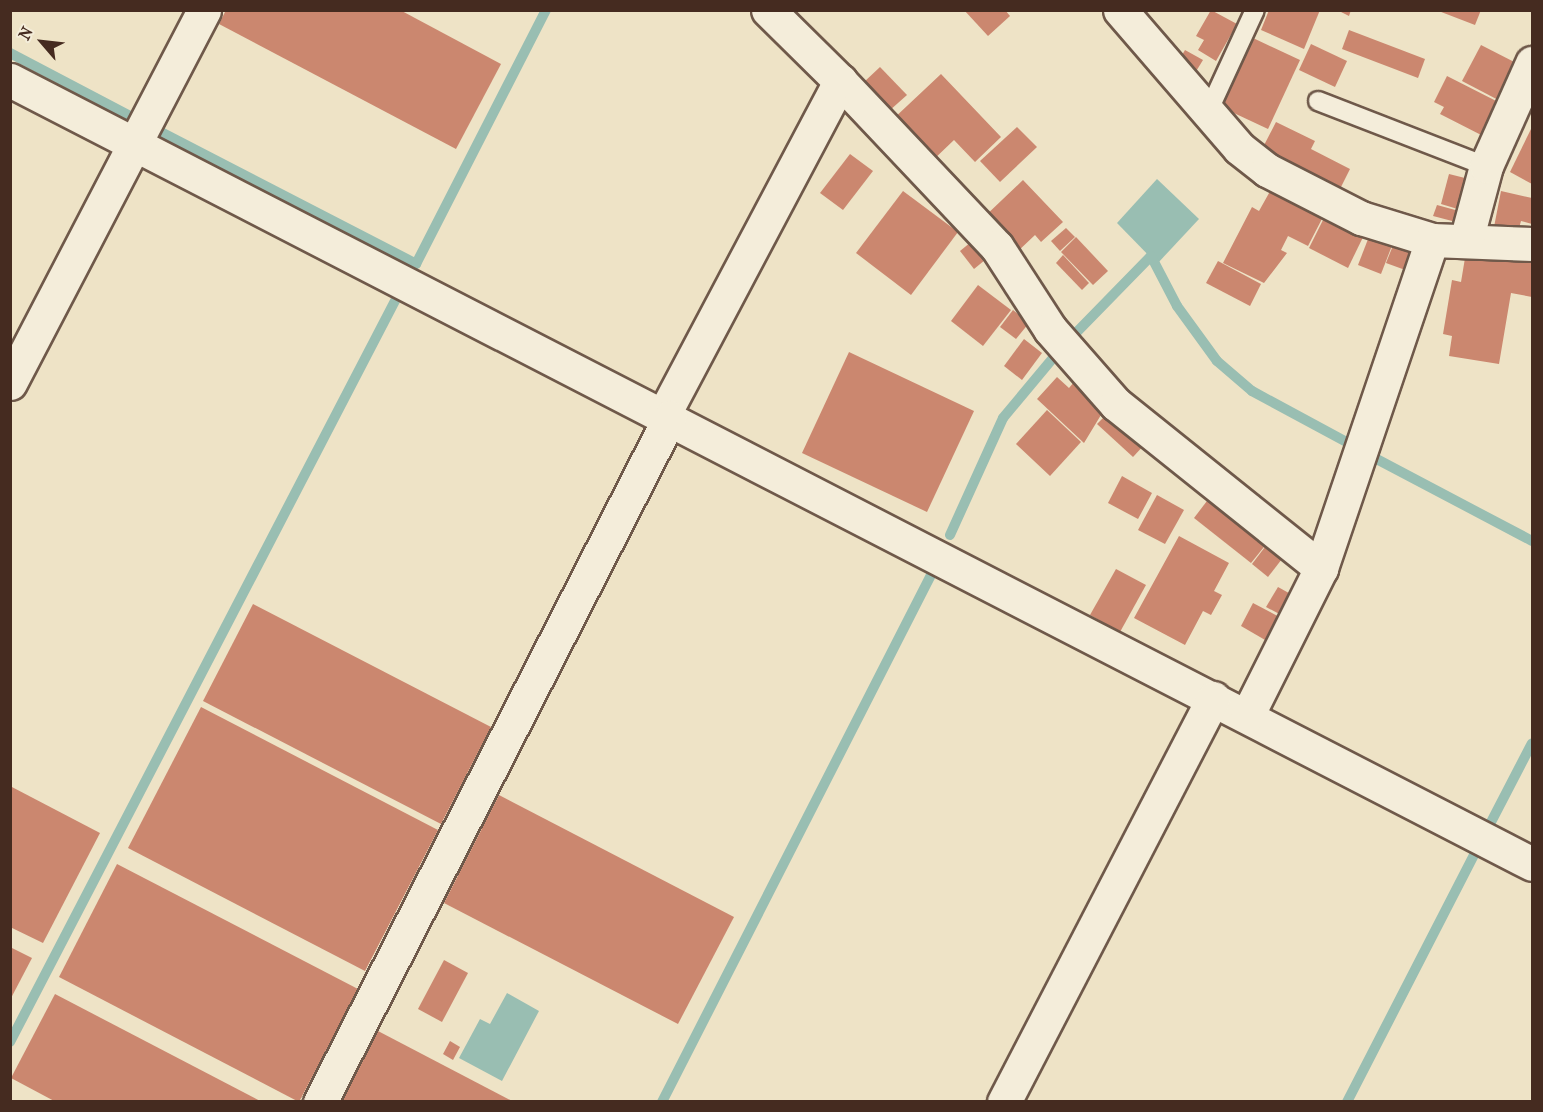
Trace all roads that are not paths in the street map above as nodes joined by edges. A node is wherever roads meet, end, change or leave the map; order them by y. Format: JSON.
{"nodes":[{"id":1,"x":204,"y":10,"type":"edge"},
{"id":2,"x":768,"y":10,"type":"edge"},
{"id":3,"x":1120,"y":10,"type":"edge"},
{"id":4,"x":1255,"y":10,"type":"edge"},
{"id":5,"x":1533,"y":63,"type":"edge"},
{"id":6,"x":10,"y":80,"type":"edge"},
{"id":7,"x":840,"y":81,"type":"junction"},
{"id":8,"x":1318,"y":101,"type":"dead end"},
{"id":9,"x":1208,"y":112,"type":"junction"},
{"id":10,"x":135,"y":142,"type":"junction"},
{"id":11,"x":1486,"y":166,"type":"junction"},
{"id":12,"x":1467,"y":237,"type":"junction"},
{"id":13,"x":1432,"y":240,"type":"junction"},
{"id":14,"x":1533,"y":244,"type":"edge"},
{"id":15,"x":10,"y":383,"type":"edge"},
{"id":16,"x":667,"y":416,"type":"junction"},
{"id":17,"x":1321,"y":567,"type":"junction"},
{"id":18,"x":1213,"y":698,"type":"junction"},
{"id":19,"x":1247,"y":716,"type":"junction"},
{"id":20,"x":1533,"y":864,"type":"edge"},
{"id":21,"x":320,"y":1101,"type":"edge"},
{"id":22,"x":1004,"y":1101,"type":"edge"}],
"edges":[{"from":1,"to":10,"type":"street"},
{"from":2,"to":7,"type":"street"},
{"from":3,"to":9,"type":"street"},
{"from":4,"to":9,"type":"lane"},
{"from":5,"to":11,"type":"street"},
{"from":6,"to":10,"type":"street"},
{"from":7,"to":16,"type":"street"},
{"from":7,"to":17,"type":"street"},
{"from":8,"to":11,"type":"lane"},
{"from":9,"to":13,"type":"street"},
{"from":10,"to":15,"type":"street"},
{"from":10,"to":16,"type":"street"},
{"from":11,"to":12,"type":"street"},
{"from":12,"to":13,"type":"street"},
{"from":12,"to":14,"type":"street"},
{"from":13,"to":17,"type":"street"},
{"from":16,"to":18,"type":"street"},
{"from":16,"to":21,"type":"street"},
{"from":17,"to":19,"type":"street"},
{"from":18,"to":19,"type":"street"},
{"from":18,"to":22,"type":"street"},
{"from":19,"to":20,"type":"street"}]}
